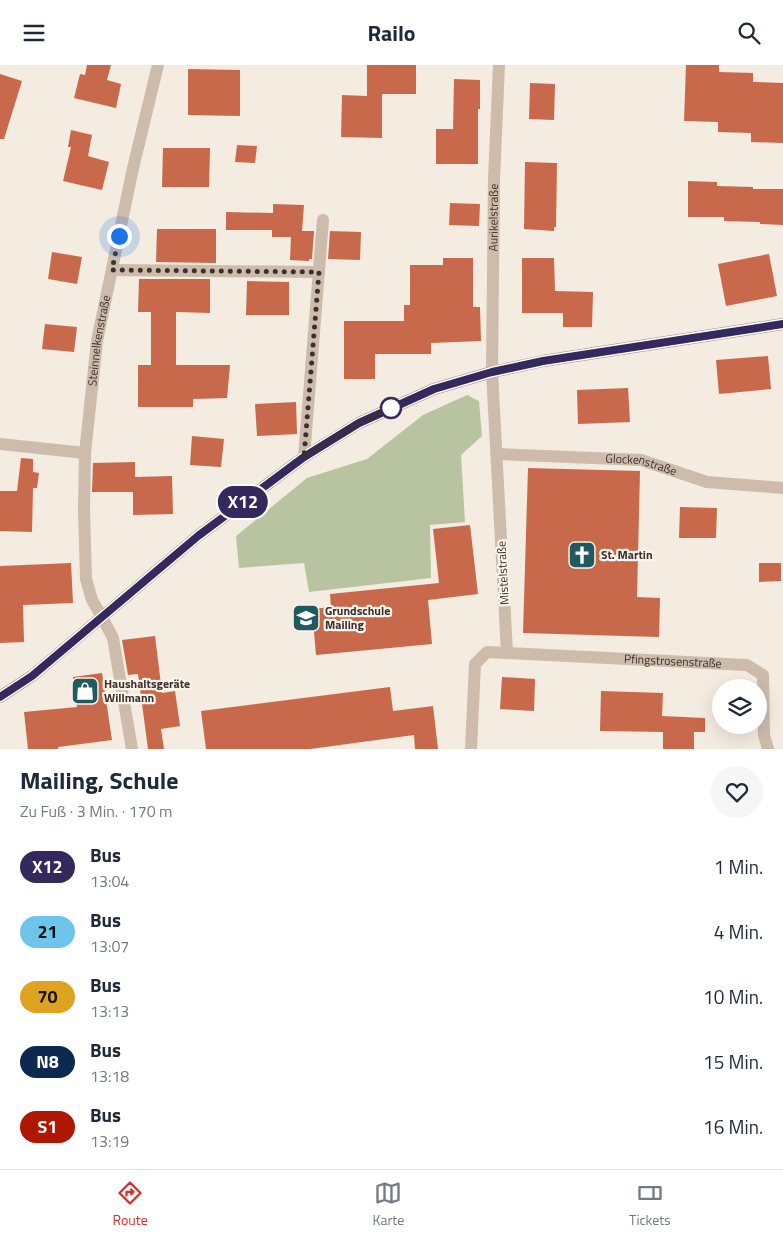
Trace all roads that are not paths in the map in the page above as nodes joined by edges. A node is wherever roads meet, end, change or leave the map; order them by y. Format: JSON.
{"nodes":[{"id":1,"x":158,"y":65,"type":"edge"},
{"id":2,"x":499,"y":65,"type":"edge"},
{"id":3,"x":323,"y":220,"type":"dead end"},
{"id":4,"x":112,"y":270,"type":"junction"},
{"id":5,"x":319,"y":272,"type":"junction"},
{"id":6,"x":783,"y":323,"type":"edge"},
{"id":7,"x":492,"y":372,"type":"junction"},
{"id":8,"x":0,"y":444,"type":"edge"},
{"id":9,"x":84,"y":453,"type":"junction"},
{"id":10,"x":497,"y":454,"type":"junction"},
{"id":11,"x":304,"y":457,"type":"junction"},
{"id":12,"x":783,"y":489,"type":"edge"},
{"id":13,"x":102,"y":617,"type":"junction"},
{"id":14,"x":507,"y":653,"type":"junction"},
{"id":15,"x":0,"y":697,"type":"edge"},
{"id":16,"x":132,"y":749,"type":"edge"},
{"id":17,"x":471,"y":749,"type":"edge"},
{"id":18,"x":768,"y":749,"type":"edge"}],
"edges":[{"from":1,"to":4,"type":"street","name":"Steinnelkenstraße"},
{"from":2,"to":7,"type":"street","name":"Aurikelstraße"},
{"from":3,"to":5,"type":"street"},
{"from":4,"to":5,"type":"street"},
{"from":4,"to":9,"type":"street","name":"Steinnelkenstraße"},
{"from":5,"to":11,"type":"street"},
{"from":6,"to":7,"type":"street"},
{"from":7,"to":10,"type":"street","name":"Mistelstraße"},
{"from":7,"to":11,"type":"street"},
{"from":8,"to":9,"type":"street"},
{"from":9,"to":13,"type":"street","name":"Steinnelkenstraße"},
{"from":10,"to":12,"type":"street","name":"Glockenstraße"},
{"from":10,"to":14,"type":"street","name":"Mistelstraße"},
{"from":11,"to":13,"type":"street"},
{"from":13,"to":15,"type":"street"},
{"from":13,"to":16,"type":"street","name":"Steinnelkenstraße"},
{"from":14,"to":17,"type":"street"},
{"from":14,"to":18,"type":"street","name":"Pfingstrosenstraße"}]}
